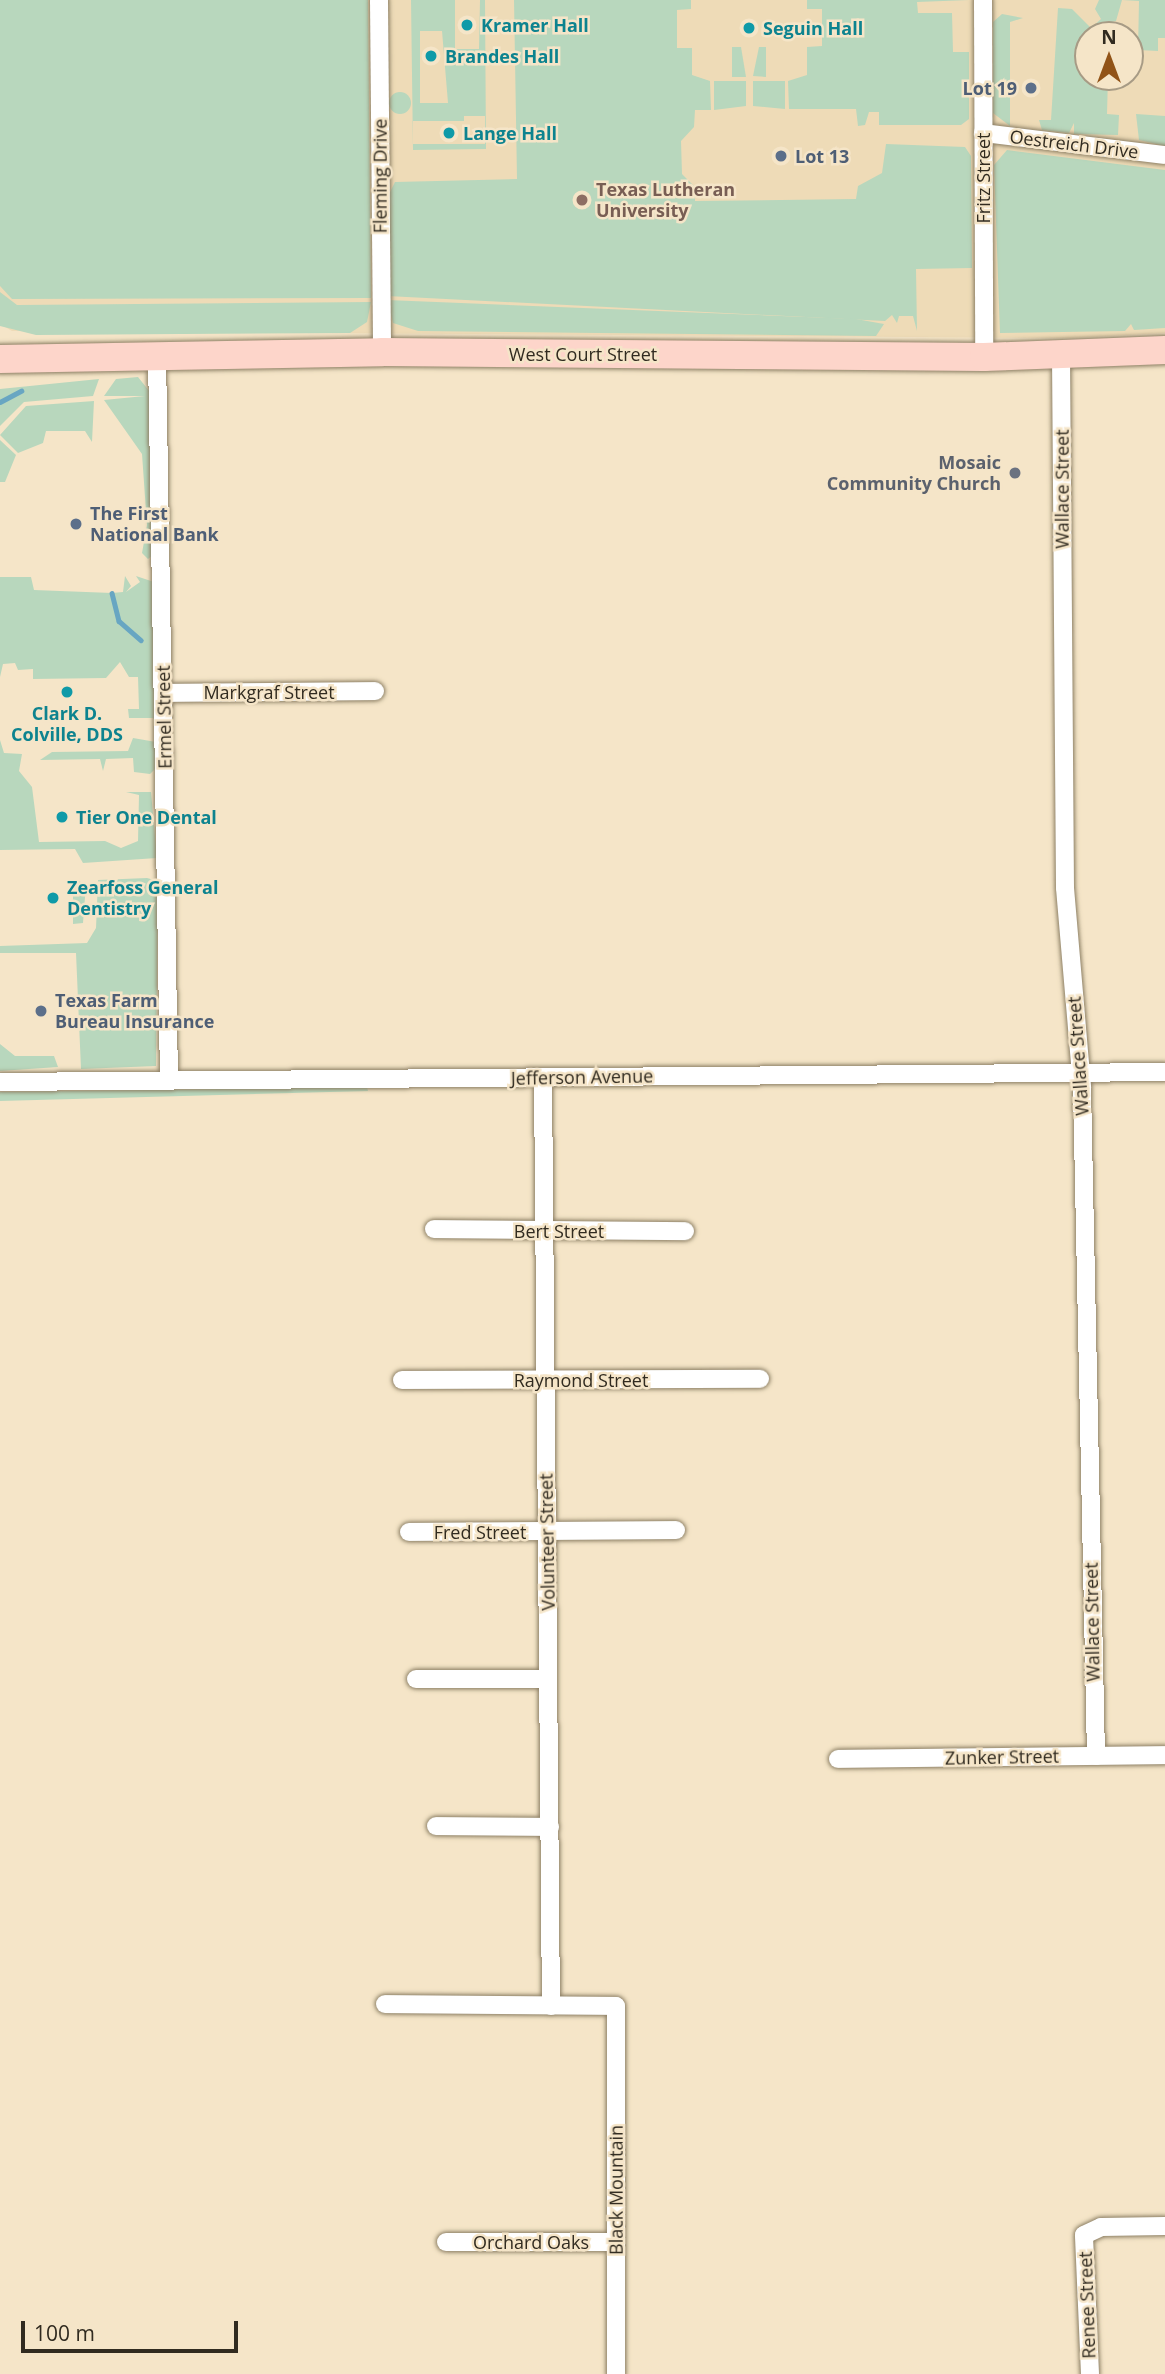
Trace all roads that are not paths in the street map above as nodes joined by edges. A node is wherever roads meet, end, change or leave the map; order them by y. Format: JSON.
{"nodes":[{"id":1,"x":379,"y":0,"type":"edge"},
{"id":2,"x":982,"y":0,"type":"edge"},
{"id":3,"x":983,"y":133,"type":"junction"},
{"id":4,"x":1165,"y":155,"type":"edge"},
{"id":5,"x":0,"y":339,"type":"edge"},
{"id":6,"x":1165,"y":350,"type":"edge"},
{"id":7,"x":382,"y":352,"type":"junction"},
{"id":8,"x":158,"y":355,"type":"junction"},
{"id":9,"x":1061,"y":355,"type":"junction"},
{"id":10,"x":985,"y":357,"type":"junction"},
{"id":11,"x":70,"y":358,"type":"junction"},
{"id":12,"x":0,"y":359,"type":"edge"},
{"id":13,"x":0,"y":377,"type":"edge"},
{"id":14,"x":374,"y":691,"type":"dead end"},
{"id":15,"x":163,"y":693,"type":"junction"},
{"id":16,"x":1165,"y":1072,"type":"edge"},
{"id":17,"x":1079,"y":1073,"type":"junction"},
{"id":18,"x":543,"y":1078,"type":"junction"},
{"id":19,"x":169,"y":1080,"type":"junction"},
{"id":20,"x":0,"y":1082,"type":"edge"},
{"id":21,"x":434,"y":1229,"type":"dead end"},
{"id":22,"x":685,"y":1231,"type":"dead end"},
{"id":23,"x":544,"y":1232,"type":"junction"},
{"id":24,"x":760,"y":1379,"type":"dead end"},
{"id":25,"x":402,"y":1380,"type":"dead end"},
{"id":26,"x":545,"y":1381,"type":"junction"},
{"id":27,"x":676,"y":1530,"type":"dead end"},
{"id":28,"x":409,"y":1532,"type":"dead end"},
{"id":29,"x":547,"y":1532,"type":"junction"},
{"id":30,"x":416,"y":1679,"type":"dead end"},
{"id":31,"x":548,"y":1679,"type":"junction"},
{"id":32,"x":1165,"y":1755,"type":"edge"},
{"id":33,"x":1096,"y":1756,"type":"junction"},
{"id":34,"x":838,"y":1759,"type":"dead end"},
{"id":35,"x":436,"y":1826,"type":"dead end"},
{"id":36,"x":550,"y":1827,"type":"junction"},
{"id":37,"x":385,"y":2004,"type":"dead end"},
{"id":38,"x":551,"y":2006,"type":"junction"},
{"id":39,"x":1165,"y":2226,"type":"edge"},
{"id":40,"x":446,"y":2242,"type":"dead end"},
{"id":41,"x":616,"y":2242,"type":"junction"},
{"id":42,"x":615,"y":2374,"type":"edge"},
{"id":43,"x":1090,"y":2374,"type":"edge"}],
"edges":[{"from":1,"to":7,"type":"street","name":"Fleming Drive"},
{"from":2,"to":3,"type":"street","name":"Fritz Street"},
{"from":3,"to":4,"type":"street","name":"Oestreich Drive"},
{"from":3,"to":10,"type":"street","name":"Fritz Street"},
{"from":5,"to":11,"type":"main road"},
{"from":6,"to":9,"type":"main road","name":"West Court Street"},
{"from":7,"to":8,"type":"main road","name":"West Court Street"},
{"from":7,"to":10,"type":"main road","name":"West Court Street"},
{"from":8,"to":11,"type":"main road","name":"West Court Street"},
{"from":8,"to":15,"type":"street","name":"Ermel Street"},
{"from":9,"to":10,"type":"main road","name":"West Court Street"},
{"from":9,"to":17,"type":"street","name":"Wallace Street"},
{"from":11,"to":12,"type":"main road","name":"West Court Street"},
{"from":11,"to":13,"type":"main road"},
{"from":14,"to":15,"type":"street","name":"Markgraf Street"},
{"from":15,"to":19,"type":"street","name":"Ermel Street"},
{"from":16,"to":17,"type":"street","name":"Jefferson Avenue"},
{"from":17,"to":18,"type":"street","name":"Jefferson Avenue"},
{"from":17,"to":33,"type":"street","name":"Wallace Street"},
{"from":18,"to":19,"type":"street","name":"Jefferson Avenue"},
{"from":18,"to":23,"type":"street","name":"Volunteer Street"},
{"from":19,"to":20,"type":"street","name":"Jefferson Avenue"},
{"from":21,"to":23,"type":"street","name":"Bert Street"},
{"from":22,"to":23,"type":"street","name":"Bert Street"},
{"from":23,"to":26,"type":"street","name":"Volunteer Street"},
{"from":24,"to":26,"type":"street","name":"Raymond Street"},
{"from":25,"to":26,"type":"street","name":"Raymond Street"},
{"from":26,"to":29,"type":"street","name":"Volunteer Street"},
{"from":27,"to":29,"type":"street","name":"Fred Street"},
{"from":28,"to":29,"type":"street","name":"Fred Street"},
{"from":29,"to":31,"type":"street","name":"Volunteer Street"},
{"from":30,"to":31,"type":"street"},
{"from":31,"to":36,"type":"street","name":"Volunteer Street"},
{"from":32,"to":33,"type":"street","name":"Zunker Street"},
{"from":33,"to":34,"type":"street","name":"Zunker Street"},
{"from":35,"to":36,"type":"street"},
{"from":36,"to":38,"type":"street","name":"Volunteer Street"},
{"from":37,"to":38,"type":"street"},
{"from":38,"to":41,"type":"street","name":"Black Mountain"},
{"from":39,"to":43,"type":"street","name":"Renee Street"},
{"from":40,"to":41,"type":"street","name":"Orchard Oaks"},
{"from":41,"to":42,"type":"street","name":"Black Mountain"}]}
